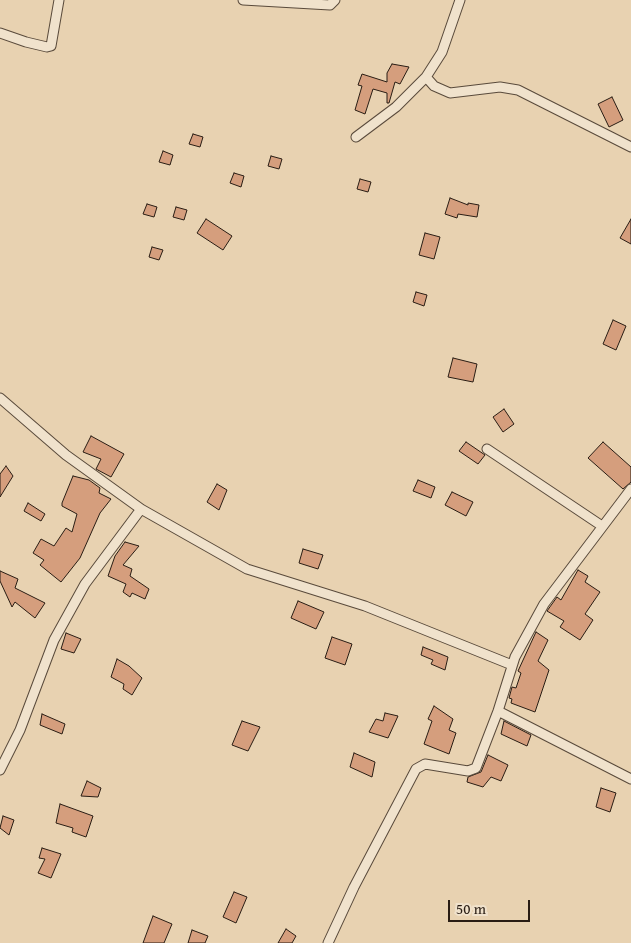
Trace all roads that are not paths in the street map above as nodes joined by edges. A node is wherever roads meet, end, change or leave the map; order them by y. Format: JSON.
{"nodes":[{"id":1,"x":52,"y":0,"type":"edge"},
{"id":2,"x":59,"y":0,"type":"edge"},
{"id":3,"x":243,"y":0,"type":"edge"},
{"id":4,"x":335,"y":0,"type":"edge"},
{"id":5,"x":460,"y":0,"type":"edge"},
{"id":6,"x":293,"y":2,"type":"edge"},
{"id":7,"x":0,"y":33,"type":"edge"},
{"id":8,"x":426,"y":77,"type":"junction"},
{"id":9,"x":356,"y":137,"type":"dead end"},
{"id":10,"x":631,"y":146,"type":"edge"},
{"id":11,"x":0,"y":398,"type":"edge"},
{"id":12,"x":487,"y":449,"type":"dead end"},
{"id":13,"x":631,"y":489,"type":"edge"},
{"id":14,"x":141,"y":510,"type":"junction"},
{"id":15,"x":602,"y":526,"type":"junction"},
{"id":16,"x":512,"y":665,"type":"junction"},
{"id":17,"x":498,"y":711,"type":"junction"},
{"id":18,"x":0,"y":770,"type":"edge"},
{"id":19,"x":631,"y":779,"type":"edge"},
{"id":20,"x":328,"y":943,"type":"edge"}],
"edges":[{"from":1,"to":2,"type":"street"},
{"from":2,"to":7,"type":"street"},
{"from":3,"to":6,"type":"street"},
{"from":4,"to":6,"type":"street"},
{"from":5,"to":8,"type":"street"},
{"from":8,"to":9,"type":"street"},
{"from":8,"to":10,"type":"street"},
{"from":11,"to":14,"type":"street"},
{"from":12,"to":15,"type":"street"},
{"from":13,"to":15,"type":"street"},
{"from":14,"to":16,"type":"street"},
{"from":14,"to":18,"type":"street"},
{"from":15,"to":16,"type":"street"},
{"from":16,"to":17,"type":"street"},
{"from":17,"to":19,"type":"street"},
{"from":17,"to":20,"type":"street"}]}
